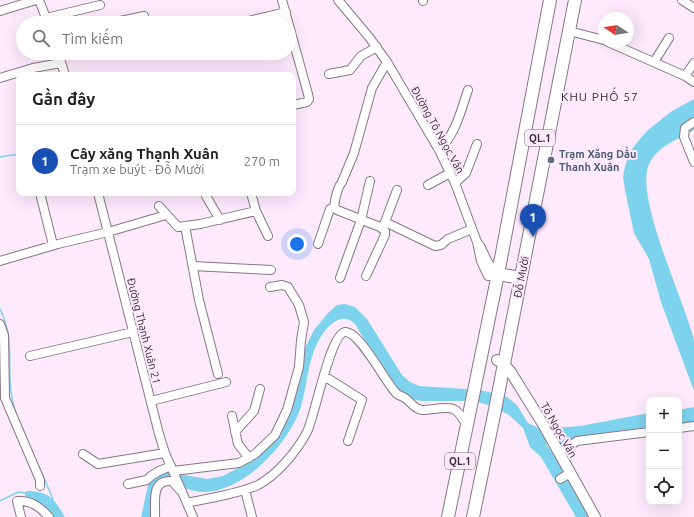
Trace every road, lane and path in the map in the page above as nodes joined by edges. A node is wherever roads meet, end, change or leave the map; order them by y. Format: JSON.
{"nodes":[{"id":1,"x":36,"y":0,"type":"edge"},
{"id":2,"x":39,"y":0,"type":"edge"},
{"id":3,"x":282,"y":0,"type":"edge"},
{"id":4,"x":338,"y":0,"type":"edge"},
{"id":5,"x":550,"y":0,"type":"edge"},
{"id":6,"x":558,"y":0,"type":"edge"},
{"id":7,"x":568,"y":0,"type":"edge"},
{"id":8,"x":575,"y":0,"type":"edge"},
{"id":9,"x":682,"y":0,"type":"edge"},
{"id":10,"x":100,"y":5,"type":"dead end"},
{"id":11,"x":694,"y":8,"type":"edge"},
{"id":12,"x":0,"y":11,"type":"edge"},
{"id":13,"x":286,"y":12,"type":"junction"},
{"id":14,"x":45,"y":16,"type":"edge"},
{"id":15,"x":64,"y":16,"type":"edge"},
{"id":16,"x":269,"y":16,"type":"edge"},
{"id":17,"x":287,"y":16,"type":"edge"},
{"id":18,"x":569,"y":31,"type":"junction"},
{"id":19,"x":598,"y":38,"type":"edge"},
{"id":20,"x":669,"y":38,"type":"dead end"},
{"id":21,"x":377,"y":48,"type":"junction"},
{"id":22,"x":622,"y":48,"type":"edge"},
{"id":23,"x":296,"y":50,"type":"edge"},
{"id":24,"x":60,"y":60,"type":"edge"},
{"id":25,"x":387,"y":62,"type":"junction"},
{"id":26,"x":654,"y":62,"type":"junction"},
{"id":27,"x":61,"y":63,"type":"junction"},
{"id":28,"x":694,"y":63,"type":"edge"},
{"id":29,"x":20,"y":72,"type":"edge"},
{"id":30,"x":63,"y":72,"type":"edge"},
{"id":31,"x":16,"y":73,"type":"edge"},
{"id":32,"x":329,"y":74,"type":"dead end"},
{"id":33,"x":685,"y":76,"type":"junction"},
{"id":34,"x":0,"y":78,"type":"edge"},
{"id":35,"x":694,"y":82,"type":"edge"},
{"id":36,"x":468,"y":90,"type":"dead end"},
{"id":37,"x":296,"y":104,"type":"edge"},
{"id":38,"x":694,"y":122,"type":"edge"},
{"id":39,"x":477,"y":144,"type":"dead end"},
{"id":40,"x":439,"y":150,"type":"junction"},
{"id":41,"x":694,"y":162,"type":"edge"},
{"id":42,"x":450,"y":173,"type":"junction"},
{"id":43,"x":370,"y":181,"type":"dead end"},
{"id":44,"x":455,"y":184,"type":"junction"},
{"id":45,"x":428,"y":186,"type":"dead end"},
{"id":46,"x":397,"y":190,"type":"dead end"},
{"id":47,"x":41,"y":196,"type":"edge"},
{"id":48,"x":99,"y":196,"type":"edge"},
{"id":49,"x":206,"y":196,"type":"dead end"},
{"id":50,"x":252,"y":196,"type":"edge"},
{"id":51,"x":159,"y":206,"type":"dead end"},
{"id":52,"x":334,"y":207,"type":"junction"},
{"id":53,"x":256,"y":211,"type":"junction"},
{"id":54,"x":166,"y":215,"type":"junction"},
{"id":55,"x":220,"y":220,"type":"junction"},
{"id":56,"x":361,"y":220,"type":"junction"},
{"id":57,"x":383,"y":224,"type":"junction"},
{"id":58,"x":185,"y":226,"type":"junction"},
{"id":59,"x":472,"y":229,"type":"junction"},
{"id":60,"x":108,"y":232,"type":"junction"},
{"id":61,"x":268,"y":236,"type":"dead end"},
{"id":62,"x":318,"y":244,"type":"dead end"},
{"id":63,"x":53,"y":245,"type":"junction"},
{"id":64,"x":0,"y":261,"type":"edge"},
{"id":65,"x":193,"y":266,"type":"junction"},
{"id":66,"x":271,"y":270,"type":"dead end"},
{"id":67,"x":366,"y":276,"type":"dead end"},
{"id":68,"x":505,"y":276,"type":"junction"},
{"id":69,"x":340,"y":278,"type":"dead end"},
{"id":70,"x":270,"y":287,"type":"dead end"},
{"id":71,"x":0,"y":324,"type":"edge"},
{"id":72,"x":134,"y":332,"type":"junction"},
{"id":73,"x":30,"y":356,"type":"dead end"},
{"id":74,"x":500,"y":362,"type":"junction"},
{"id":75,"x":218,"y":374,"type":"dead end"},
{"id":76,"x":324,"y":376,"type":"junction"},
{"id":77,"x":226,"y":382,"type":"dead end"},
{"id":78,"x":487,"y":386,"type":"junction"},
{"id":79,"x":260,"y":389,"type":"dead end"},
{"id":80,"x":151,"y":401,"type":"junction"},
{"id":81,"x":483,"y":408,"type":"junction"},
{"id":82,"x":232,"y":416,"type":"dead end"},
{"id":83,"x":467,"y":426,"type":"junction"},
{"id":84,"x":694,"y":426,"type":"edge"},
{"id":85,"x":682,"y":428,"type":"edge"},
{"id":86,"x":235,"y":432,"type":"junction"},
{"id":87,"x":646,"y":432,"type":"edge"},
{"id":88,"x":348,"y":441,"type":"dead end"},
{"id":89,"x":557,"y":450,"type":"junction"},
{"id":90,"x":165,"y":453,"type":"junction"},
{"id":91,"x":83,"y":454,"type":"dead end"},
{"id":92,"x":249,"y":458,"type":"junction"},
{"id":93,"x":172,"y":470,"type":"junction"},
{"id":94,"x":569,"y":474,"type":"junction"},
{"id":95,"x":560,"y":479,"type":"dead end"},
{"id":96,"x":128,"y":484,"type":"dead end"},
{"id":97,"x":40,"y":486,"type":"dead end"},
{"id":98,"x":245,"y":490,"type":"junction"},
{"id":99,"x":185,"y":497,"type":"junction"},
{"id":100,"x":21,"y":517,"type":"edge"},
{"id":101,"x":49,"y":517,"type":"edge"},
{"id":102,"x":155,"y":517,"type":"edge"},
{"id":103,"x":193,"y":517,"type":"edge"},
{"id":104,"x":252,"y":517,"type":"edge"},
{"id":105,"x":448,"y":517,"type":"edge"},
{"id":106,"x":456,"y":517,"type":"edge"},
{"id":107,"x":466,"y":517,"type":"edge"},
{"id":108,"x":473,"y":517,"type":"edge"},
{"id":109,"x":595,"y":517,"type":"edge"}],
"edges":[{"from":1,"to":12,"type":"street"},
{"from":2,"to":14,"type":"street"},
{"from":3,"to":13,"type":"street"},
{"from":4,"to":21,"type":"street","name":"Đường Tô Ngọc Vân"},
{"from":5,"to":68,"type":"highway","name":"Đỗ Mười","number":"QL.1"},
{"from":6,"to":68,"type":"highway","name":"Đỗ Mười","number":"QL.1"},
{"from":7,"to":68,"type":"highway","name":"Đỗ Mười","number":"QL.1"},
{"from":8,"to":18,"type":"highway","name":"Đỗ Mười","number":"QL.1"},
{"from":9,"to":11,"type":"street"},
{"from":10,"to":15,"type":"street"},
{"from":13,"to":16,"type":"street"},
{"from":13,"to":17,"type":"street"},
{"from":18,"to":19,"type":"street"},
{"from":18,"to":68,"type":"highway","name":"Đỗ Mười","number":"QL.1"},
{"from":20,"to":26,"type":"street"},
{"from":21,"to":25,"type":"street","name":"Đường Tô Ngọc Vân"},
{"from":21,"to":32,"type":"street"},
{"from":22,"to":26,"type":"street"},
{"from":23,"to":37,"type":"street"},
{"from":24,"to":27,"type":"street"},
{"from":25,"to":40,"type":"street","name":"Đường Tô Ngọc Vân"},
{"from":25,"to":52,"type":"street"},
{"from":26,"to":33,"type":"street"},
{"from":27,"to":29,"type":"street"},
{"from":27,"to":30,"type":"street"},
{"from":28,"to":33,"type":"street"},
{"from":31,"to":34,"type":"street"},
{"from":33,"to":35,"type":"street"},
{"from":36,"to":40,"type":"street"},
{"from":38,"to":41,"type":"street"},
{"from":39,"to":44,"type":"street"},
{"from":40,"to":42,"type":"street","name":"Đường Tô Ngọc Vân"},
{"from":42,"to":44,"type":"street","name":"Đường Tô Ngọc Vân"},
{"from":42,"to":45,"type":"street"},
{"from":43,"to":56,"type":"street"},
{"from":44,"to":59,"type":"street","name":"Đường Tô Ngọc Vân"},
{"from":46,"to":57,"type":"street"},
{"from":47,"to":63,"type":"street"},
{"from":48,"to":60,"type":"street","name":"Đường Thạnh Xuân 21"},
{"from":49,"to":55,"type":"street"},
{"from":50,"to":53,"type":"street"},
{"from":51,"to":54,"type":"street"},
{"from":52,"to":56,"type":"street"},
{"from":52,"to":62,"type":"street"},
{"from":53,"to":55,"type":"street"},
{"from":53,"to":61,"type":"street"},
{"from":54,"to":58,"type":"street"},
{"from":54,"to":60,"type":"street"},
{"from":55,"to":58,"type":"street"},
{"from":56,"to":57,"type":"street"},
{"from":56,"to":69,"type":"street"},
{"from":57,"to":59,"type":"street"},
{"from":57,"to":67,"type":"street"},
{"from":58,"to":65,"type":"street"},
{"from":59,"to":68,"type":"street","name":"Đường Tô Ngọc Vân"},
{"from":60,"to":63,"type":"street"},
{"from":60,"to":72,"type":"street","name":"Đường Thạnh Xuân 21"},
{"from":63,"to":64,"type":"street"},
{"from":65,"to":66,"type":"street"},
{"from":65,"to":75,"type":"street"},
{"from":68,"to":74,"type":"highway","name":"Đỗ Mười","number":"QL.1"},
{"from":68,"to":78,"type":"highway","name":"Đỗ Mười","number":"QL.1"},
{"from":70,"to":92,"type":"street"},
{"from":71,"to":97,"type":"street"},
{"from":72,"to":73,"type":"street"},
{"from":72,"to":80,"type":"street","name":"Đường Thạnh Xuân 21"},
{"from":74,"to":78,"type":"highway","name":"Đỗ Mười","number":"QL.1"},
{"from":74,"to":89,"type":"main road","name":"Tô Ngọc Vân"},
{"from":76,"to":83,"type":"street"},
{"from":76,"to":88,"type":"street"},
{"from":76,"to":98,"type":"street"},
{"from":77,"to":80,"type":"street"},
{"from":78,"to":81,"type":"highway","number":"QL.1"},
{"from":79,"to":86,"type":"street"},
{"from":80,"to":90,"type":"street","name":"Đường Thạnh Xuân 21"},
{"from":81,"to":83,"type":"highway","number":"QL.1"},
{"from":81,"to":106,"type":"highway","number":"QL.1"},
{"from":81,"to":107,"type":"highway","number":"QL.1"},
{"from":81,"to":108,"type":"highway","number":"QL.1"},
{"from":82,"to":86,"type":"street"},
{"from":83,"to":105,"type":"highway","number":"QL.1"},
{"from":84,"to":85,"type":"street"},
{"from":86,"to":92,"type":"street"},
{"from":87,"to":89,"type":"street"},
{"from":89,"to":94,"type":"main road","name":"Tô Ngọc Vân"},
{"from":90,"to":91,"type":"street"},
{"from":90,"to":93,"type":"street","name":"Đường Thạnh Xuân 21"},
{"from":92,"to":93,"type":"street"},
{"from":93,"to":96,"type":"street"},
{"from":93,"to":99,"type":"street","name":"Đường Thạnh Xuân 21"},
{"from":94,"to":95,"type":"street"},
{"from":94,"to":109,"type":"main road","name":"Tô Ngọc Vân"},
{"from":98,"to":99,"type":"street"},
{"from":98,"to":104,"type":"street"},
{"from":99,"to":102,"type":"street"},
{"from":99,"to":103,"type":"street"},
{"from":100,"to":101,"type":"street"}]}
